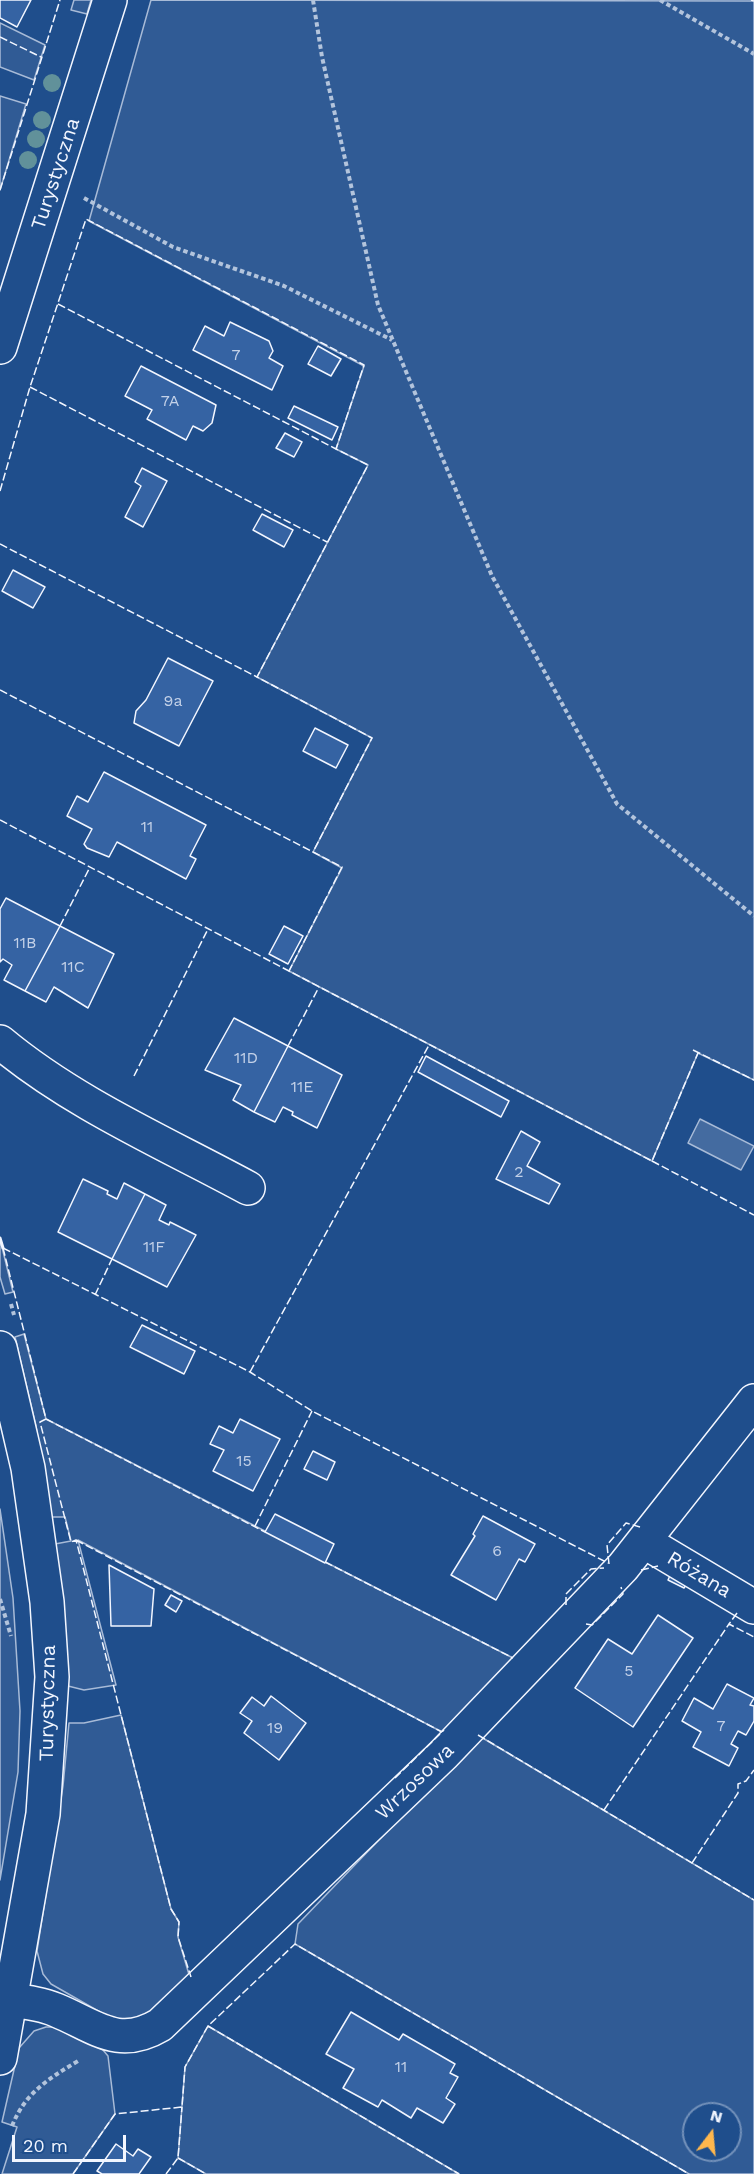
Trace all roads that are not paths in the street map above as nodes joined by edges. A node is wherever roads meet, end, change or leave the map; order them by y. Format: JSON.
{"nodes":[{"id":1,"x":110,"y":0,"type":"edge"},
{"id":2,"x":0,"y":347,"type":"edge"},
{"id":3,"x":0,"y":1042,"type":"edge"},
{"id":4,"x":248,"y":1188,"type":"dead end"},
{"id":5,"x":0,"y":1348,"type":"edge"},
{"id":6,"x":754,"y":1401,"type":"edge"},
{"id":7,"x":645,"y":1542,"type":"junction"},
{"id":8,"x":754,"y":1607,"type":"edge"},
{"id":9,"x":11,"y":2000,"type":"junction"},
{"id":10,"x":0,"y":2058,"type":"edge"}],
"edges":[{"from":1,"to":2,"type":"street","name":"Turystyczna"},
{"from":3,"to":4,"type":"street"},
{"from":5,"to":9,"type":"street","name":"Turystyczna"},
{"from":6,"to":7,"type":"street","name":"Wrzosowa"},
{"from":7,"to":8,"type":"street","name":"Różana"},
{"from":7,"to":9,"type":"street","name":"Wrzosowa"},
{"from":9,"to":10,"type":"street","name":"Turystyczna"}]}
